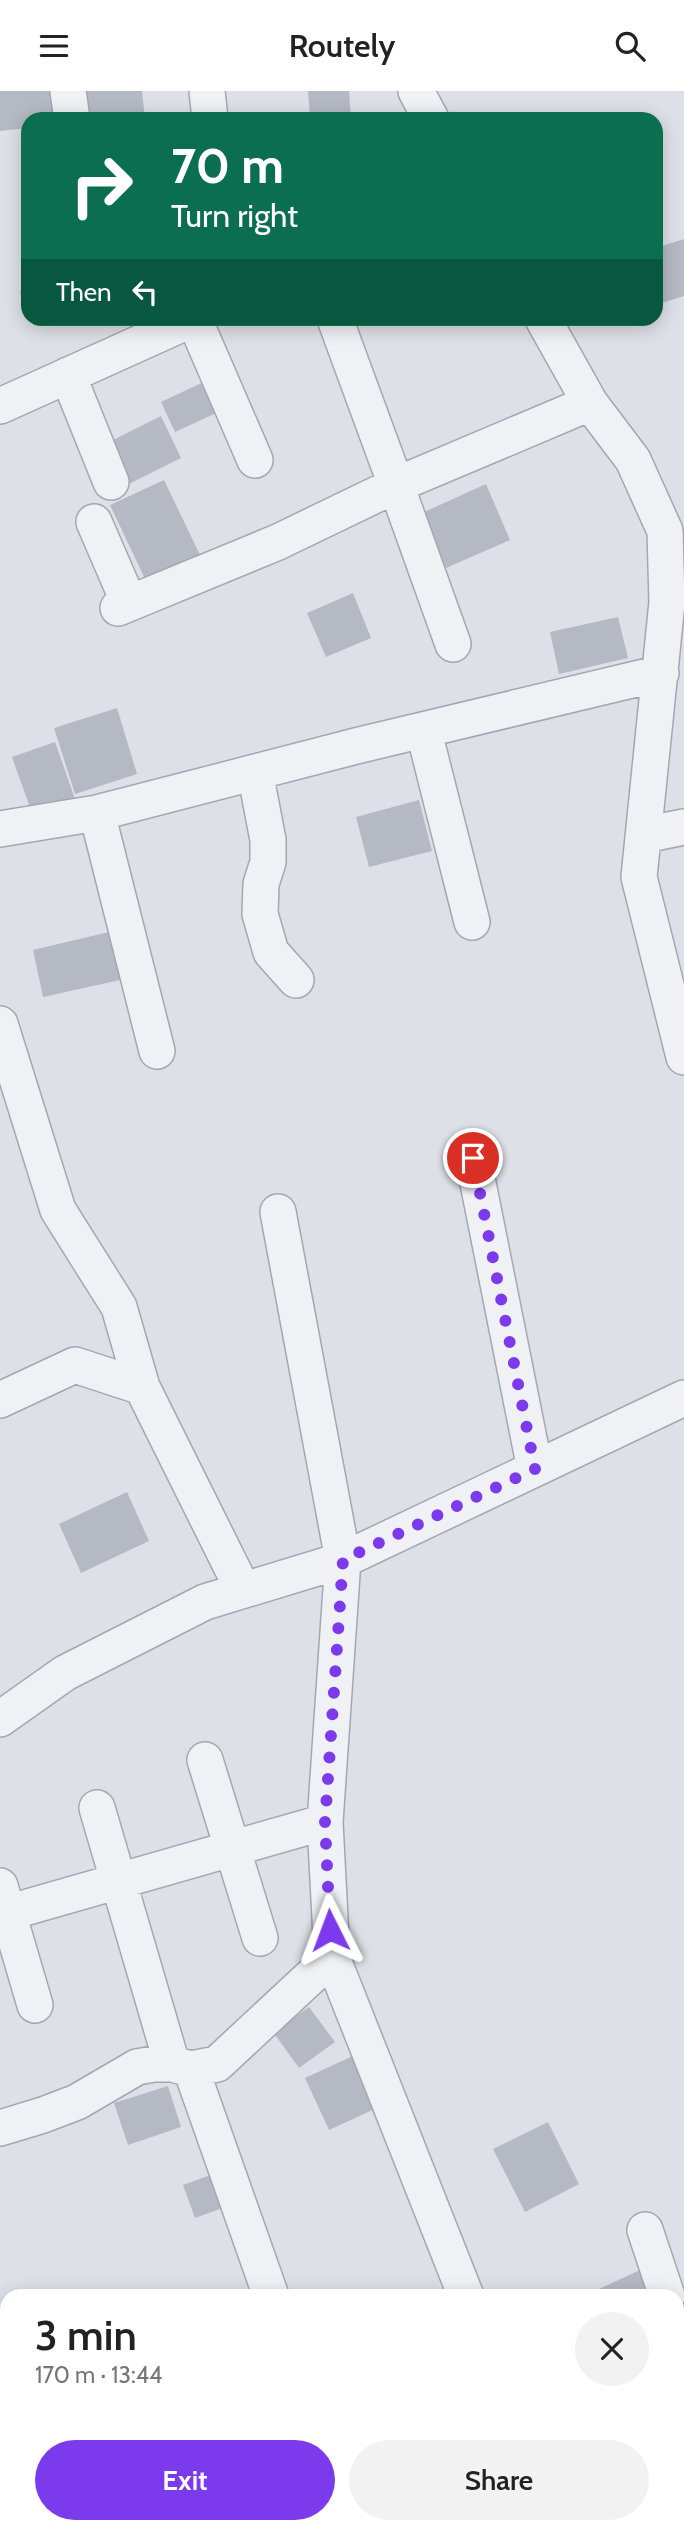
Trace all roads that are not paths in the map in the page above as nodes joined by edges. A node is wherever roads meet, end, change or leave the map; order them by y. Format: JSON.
{"nodes":[{"id":1,"x":68,"y":91,"type":"edge"},
{"id":2,"x":207,"y":91,"type":"edge"},
{"id":3,"x":416,"y":91,"type":"edge"},
{"id":4,"x":71,"y":112,"type":"edge"},
{"id":5,"x":210,"y":112,"type":"edge"},
{"id":6,"x":427,"y":112,"type":"edge"},
{"id":7,"x":177,"y":326,"type":"edge"},
{"id":8,"x":196,"y":326,"type":"edge"},
{"id":9,"x":338,"y":326,"type":"edge"},
{"id":10,"x":547,"y":326,"type":"edge"},
{"id":11,"x":68,"y":375,"type":"junction"},
{"id":12,"x":590,"y":403,"type":"junction"},
{"id":13,"x":0,"y":406,"type":"edge"},
{"id":14,"x":255,"y":460,"type":"dead end"},
{"id":15,"x":111,"y":482,"type":"dead end"},
{"id":16,"x":396,"y":485,"type":"junction"},
{"id":17,"x":94,"y":522,"type":"dead end"},
{"id":18,"x":676,"y":600,"type":"edge"},
{"id":19,"x":453,"y":644,"type":"dead end"},
{"id":20,"x":662,"y":673,"type":"junction"},
{"id":21,"x":424,"y":732,"type":"junction"},
{"id":22,"x":255,"y":772,"type":"junction"},
{"id":23,"x":97,"y":813,"type":"junction"},
{"id":24,"x":684,"y":827,"type":"edge"},
{"id":25,"x":0,"y":829,"type":"edge"},
{"id":26,"x":644,"y":835,"type":"junction"},
{"id":27,"x":472,"y":922,"type":"dead end"},
{"id":28,"x":296,"y":980,"type":"dead end"},
{"id":29,"x":0,"y":1024,"type":"edge"},
{"id":30,"x":157,"y":1051,"type":"dead end"},
{"id":31,"x":684,"y":1057,"type":"edge"},
{"id":32,"x":473,"y":1158,"type":"dead end"},
{"id":33,"x":278,"y":1212,"type":"dead end"},
{"id":34,"x":142,"y":1387,"type":"junction"},
{"id":35,"x":684,"y":1398,"type":"edge"},
{"id":36,"x":0,"y":1400,"type":"edge"},
{"id":37,"x":535,"y":1469,"type":"junction"},
{"id":38,"x":343,"y":1560,"type":"junction"},
{"id":39,"x":243,"y":1590,"type":"junction"},
{"id":40,"x":0,"y":1719,"type":"edge"},
{"id":41,"x":205,"y":1760,"type":"dead end"},
{"id":42,"x":97,"y":1808,"type":"dead end"},
{"id":43,"x":325,"y":1822,"type":"junction"},
{"id":44,"x":232,"y":1848,"type":"junction"},
{"id":45,"x":119,"y":1881,"type":"junction"},
{"id":46,"x":3,"y":1905,"type":"edge"},
{"id":47,"x":260,"y":1938,"type":"dead end"},
{"id":48,"x":332,"y":1957,"type":"junction"},
{"id":49,"x":35,"y":2005,"type":"dead end"},
{"id":50,"x":182,"y":2066,"type":"junction"},
{"id":51,"x":0,"y":2128,"type":"edge"},
{"id":52,"x":645,"y":2230,"type":"dead end"},
{"id":53,"x":268,"y":2289,"type":"edge"},
{"id":54,"x":463,"y":2289,"type":"edge"},
{"id":55,"x":665,"y":2289,"type":"edge"}],
"edges":[{"from":1,"to":4,"type":"street"},
{"from":2,"to":5,"type":"street"},
{"from":3,"to":6,"type":"street"},
{"from":7,"to":11,"type":"street"},
{"from":8,"to":14,"type":"street"},
{"from":9,"to":16,"type":"street"},
{"from":10,"to":12,"type":"street"},
{"from":11,"to":13,"type":"street"},
{"from":11,"to":15,"type":"street"},
{"from":12,"to":16,"type":"street"},
{"from":12,"to":18,"type":"street"},
{"from":16,"to":17,"type":"street"},
{"from":16,"to":19,"type":"street"},
{"from":18,"to":20,"type":"street"},
{"from":20,"to":21,"type":"street"},
{"from":20,"to":26,"type":"street"},
{"from":21,"to":22,"type":"street"},
{"from":21,"to":27,"type":"street"},
{"from":22,"to":23,"type":"street"},
{"from":22,"to":28,"type":"street"},
{"from":23,"to":25,"type":"street"},
{"from":23,"to":30,"type":"street"},
{"from":24,"to":26,"type":"street"},
{"from":26,"to":31,"type":"street"},
{"from":29,"to":34,"type":"street"},
{"from":32,"to":37,"type":"street"},
{"from":33,"to":38,"type":"street"},
{"from":34,"to":36,"type":"street"},
{"from":34,"to":39,"type":"street"},
{"from":35,"to":37,"type":"street"},
{"from":37,"to":38,"type":"street"},
{"from":38,"to":39,"type":"street"},
{"from":38,"to":43,"type":"street"},
{"from":39,"to":40,"type":"street"},
{"from":41,"to":44,"type":"street"},
{"from":42,"to":45,"type":"street"},
{"from":43,"to":44,"type":"street"},
{"from":43,"to":48,"type":"street"},
{"from":44,"to":45,"type":"street"},
{"from":44,"to":47,"type":"street"},
{"from":45,"to":46,"type":"street"},
{"from":45,"to":50,"type":"street"},
{"from":46,"to":49,"type":"street"},
{"from":48,"to":50,"type":"street"},
{"from":48,"to":54,"type":"street"},
{"from":50,"to":51,"type":"street"},
{"from":50,"to":53,"type":"street"},
{"from":52,"to":55,"type":"street"}]}
